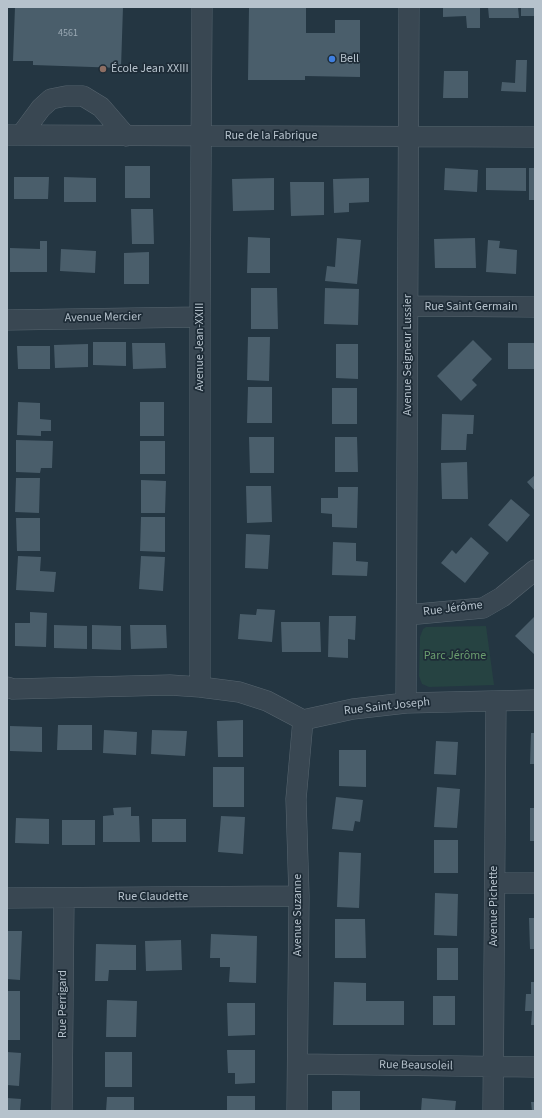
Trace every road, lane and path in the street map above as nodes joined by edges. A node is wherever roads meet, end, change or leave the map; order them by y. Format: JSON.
{"nodes":[{"id":1,"x":202,"y":7,"type":"edge"},
{"id":2,"x":409,"y":7,"type":"edge"},
{"id":3,"x":14,"y":135,"type":"edge"},
{"id":4,"x":126,"y":136,"type":"junction"},
{"id":5,"x":202,"y":136,"type":"junction"},
{"id":6,"x":408,"y":137,"type":"junction"},
{"id":7,"x":535,"y":137,"type":"edge"},
{"id":8,"x":408,"y":306,"type":"junction"},
{"id":9,"x":535,"y":307,"type":"edge"},
{"id":10,"x":200,"y":317,"type":"junction"},
{"id":11,"x":7,"y":320,"type":"edge"},
{"id":12,"x":535,"y":570,"type":"edge"},
{"id":13,"x":407,"y":614,"type":"junction"},
{"id":14,"x":7,"y":687,"type":"edge"},
{"id":15,"x":200,"y":687,"type":"junction"},
{"id":16,"x":535,"y":700,"type":"edge"},
{"id":17,"x":496,"y":701,"type":"junction"},
{"id":18,"x":406,"y":703,"type":"junction"},
{"id":19,"x":303,"y":720,"type":"junction"},
{"id":20,"x":495,"y":883,"type":"junction"},
{"id":21,"x":535,"y":883,"type":"edge"},
{"id":22,"x":299,"y":896,"type":"junction"},
{"id":23,"x":7,"y":898,"type":"edge"},
{"id":24,"x":64,"y":898,"type":"junction"},
{"id":25,"x":298,"y":1064,"type":"junction"},
{"id":26,"x":493,"y":1066,"type":"junction"},
{"id":27,"x":535,"y":1067,"type":"edge"},
{"id":28,"x":62,"y":1111,"type":"edge"},
{"id":29,"x":297,"y":1111,"type":"edge"},
{"id":30,"x":493,"y":1111,"type":"edge"}],
"edges":[{"from":1,"to":5,"type":"street","name":"Avenue Jean-XXIII"},
{"from":2,"to":6,"type":"street","name":"Avenue Seigneur Lussier"},
{"from":3,"to":4,"type":"street","name":"Rue de la Fabrique"},
{"from":3,"to":4,"type":"street"},
{"from":4,"to":5,"type":"street","name":"Rue de la Fabrique"},
{"from":5,"to":6,"type":"street","name":"Rue de la Fabrique"},
{"from":5,"to":10,"type":"street","name":"Avenue Jean-XXIII"},
{"from":6,"to":7,"type":"street","name":"Rue de la Fabrique"},
{"from":6,"to":8,"type":"street","name":"Avenue Seigneur Lussier"},
{"from":8,"to":9,"type":"street","name":"Rue Saint Germain"},
{"from":8,"to":13,"type":"street","name":"Avenue Seigneur Lussier"},
{"from":10,"to":11,"type":"street","name":"Avenue Mercier"},
{"from":10,"to":15,"type":"street","name":"Avenue Jean-XXIII"},
{"from":12,"to":13,"type":"street","name":"Rue Jérôme"},
{"from":13,"to":18,"type":"street","name":"Avenue Seigneur Lussier"},
{"from":14,"to":15,"type":"street"},
{"from":15,"to":19,"type":"street"},
{"from":16,"to":17,"type":"street","name":"Rue Saint Joseph"},
{"from":17,"to":18,"type":"street","name":"Rue Saint Joseph"},
{"from":17,"to":20,"type":"street","name":"Avenue Pichette"},
{"from":18,"to":19,"type":"street","name":"Rue Saint Joseph"},
{"from":19,"to":22,"type":"street","name":"Avenue Suzanne"},
{"from":20,"to":21,"type":"street"},
{"from":20,"to":26,"type":"street","name":"Avenue Pichette"},
{"from":22,"to":24,"type":"street","name":"Rue Claudette"},
{"from":22,"to":25,"type":"street","name":"Avenue Suzanne"},
{"from":23,"to":24,"type":"street","name":"Rue Claudette"},
{"from":24,"to":28,"type":"street","name":"Rue Perrigard"},
{"from":25,"to":26,"type":"street","name":"Rue Beausoleil"},
{"from":25,"to":29,"type":"street","name":"Avenue Suzanne"},
{"from":26,"to":27,"type":"street","name":"Rue Beausoleil"},
{"from":26,"to":30,"type":"street","name":"Avenue Pichette"}]}
